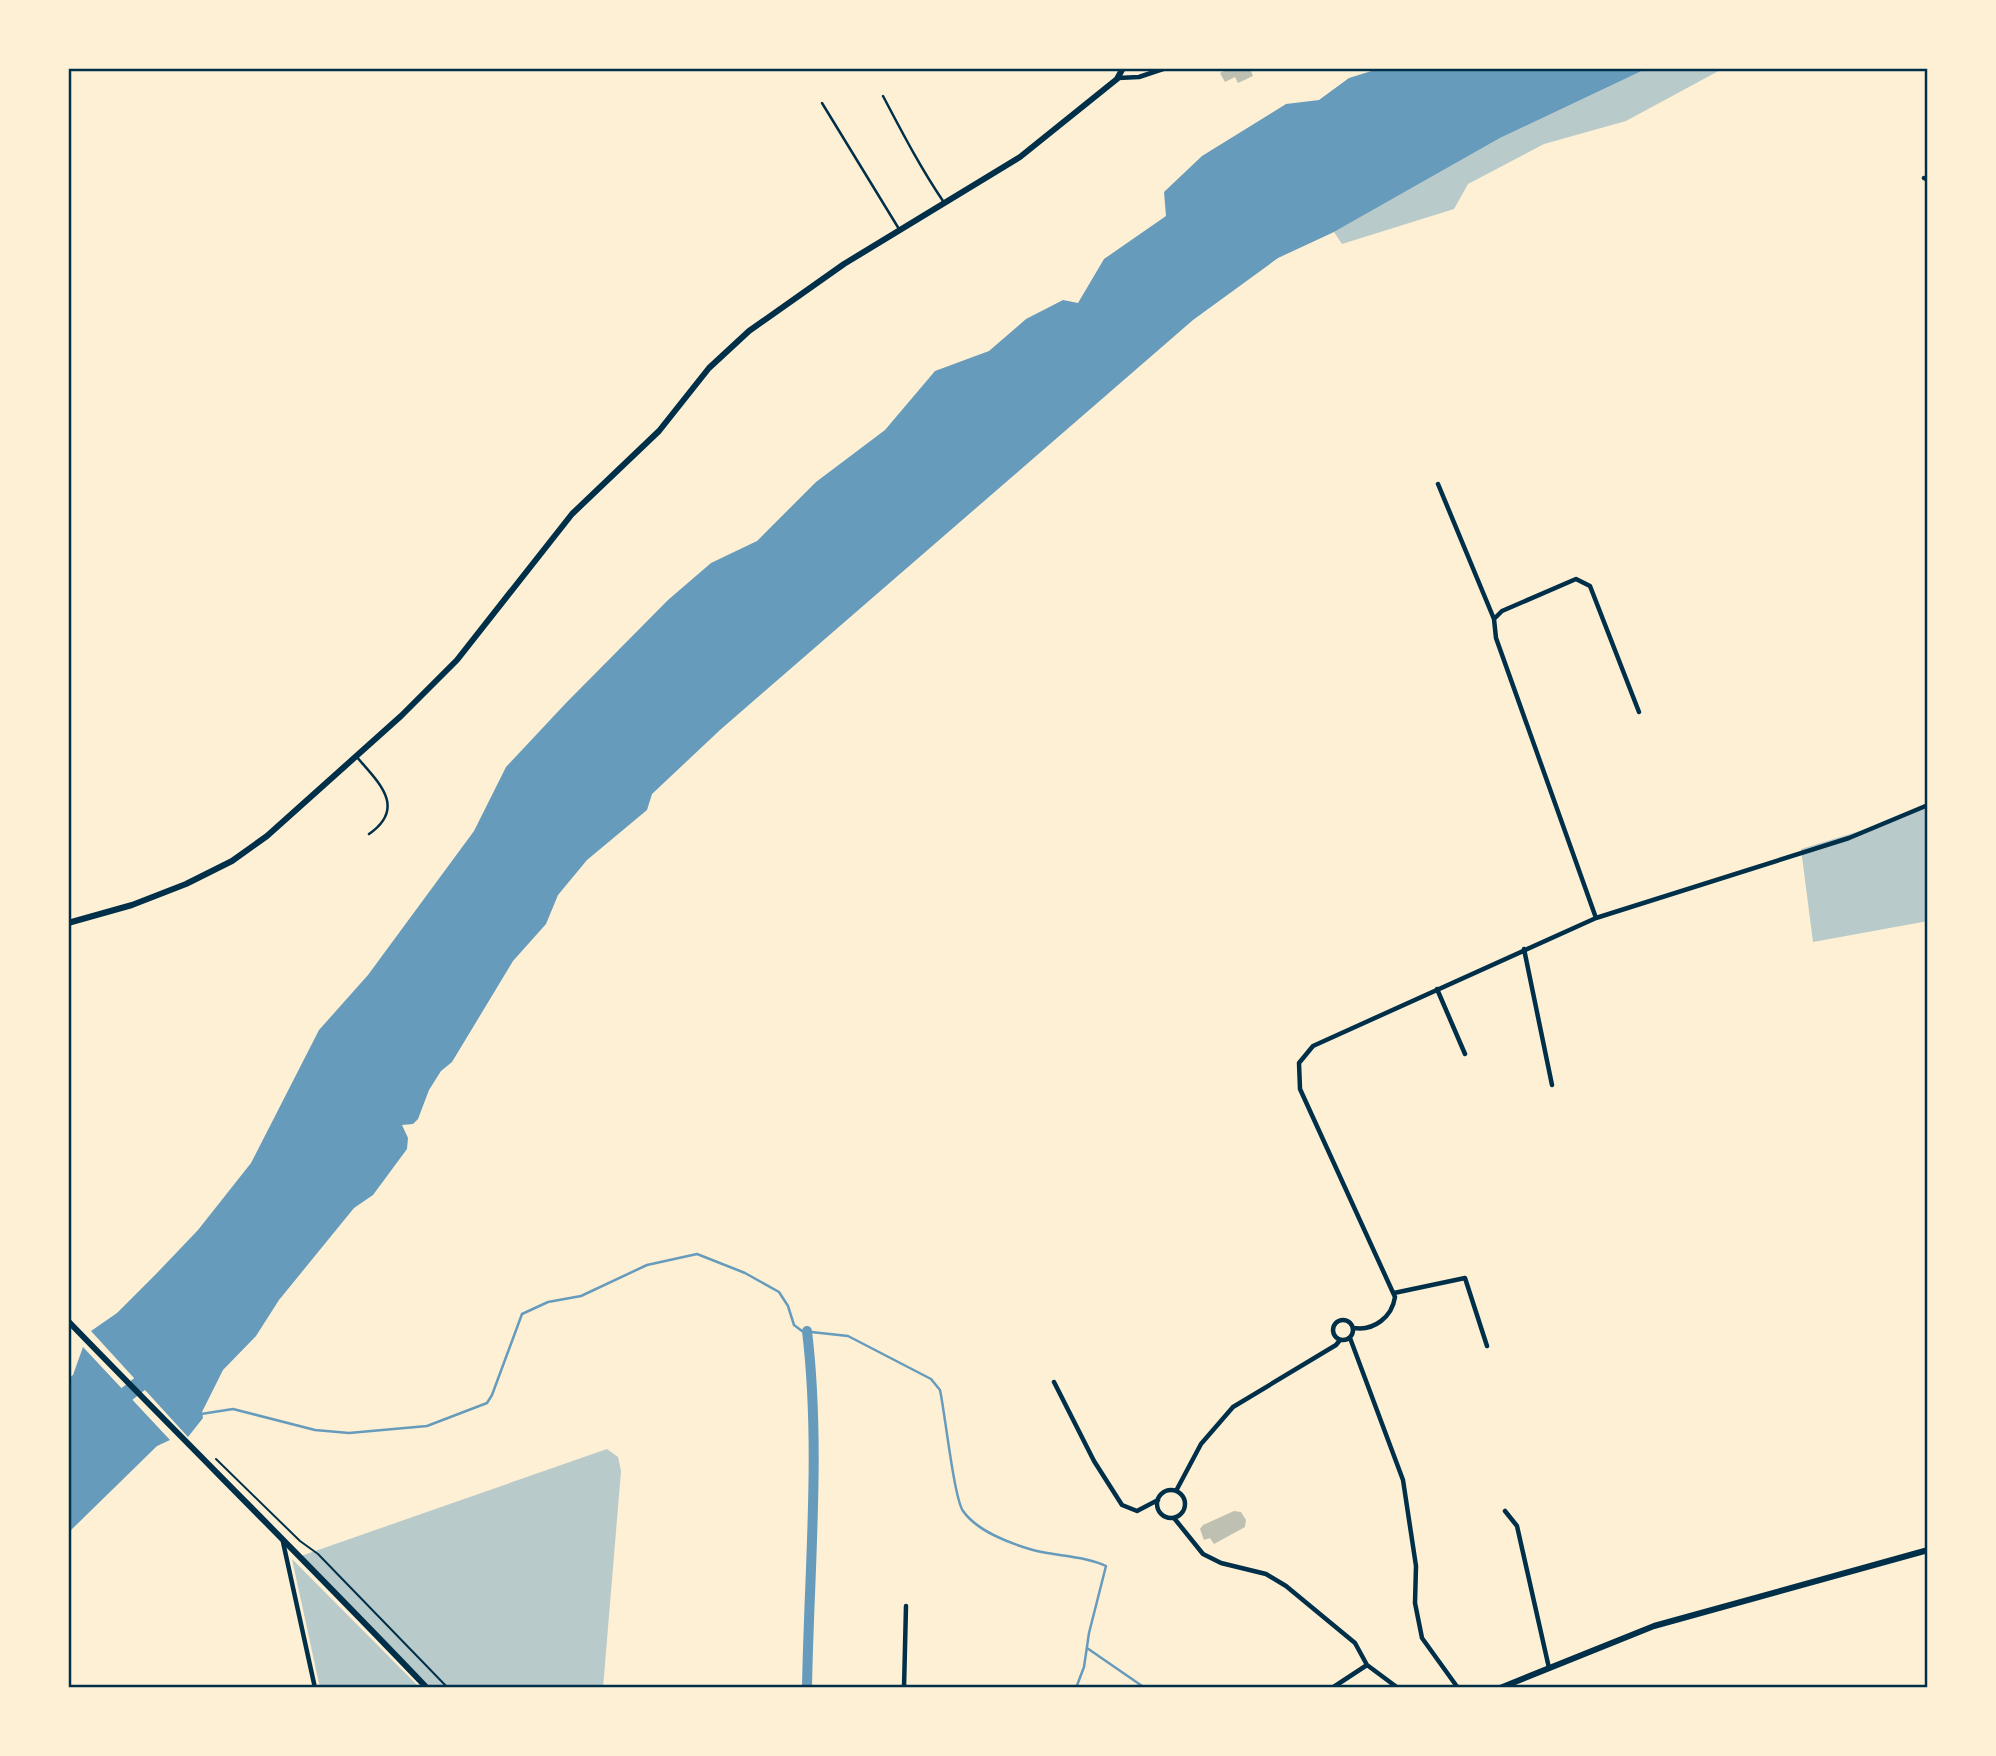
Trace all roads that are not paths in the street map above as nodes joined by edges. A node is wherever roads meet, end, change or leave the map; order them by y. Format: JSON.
{"nodes":[{"id":1,"x":1123,"y":68,"type":"edge"},
{"id":2,"x":1166,"y":68,"type":"edge"},
{"id":3,"x":1117,"y":79,"type":"junction"},
{"id":4,"x":883,"y":96,"type":"dead end"},
{"id":5,"x":822,"y":103,"type":"dead end"},
{"id":6,"x":945,"y":204,"type":"junction"},
{"id":7,"x":901,"y":232,"type":"junction"},
{"id":8,"x":1438,"y":484,"type":"dead end"},
{"id":9,"x":1494,"y":619,"type":"junction"},
{"id":10,"x":1639,"y":712,"type":"dead end"},
{"id":11,"x":356,"y":756,"type":"junction"},
{"id":12,"x":1928,"y":804,"type":"edge"},
{"id":13,"x":369,"y":834,"type":"dead end"},
{"id":14,"x":1596,"y":918,"type":"junction"},
{"id":15,"x":68,"y":923,"type":"edge"},
{"id":16,"x":1524,"y":949,"type":"junction"},
{"id":17,"x":1437,"y":989,"type":"junction"},
{"id":18,"x":1465,"y":1054,"type":"dead end"},
{"id":19,"x":1552,"y":1085,"type":"dead end"},
{"id":20,"x":1394,"y":1293,"type":"junction"},
{"id":21,"x":68,"y":1321,"type":"edge"},
{"id":22,"x":1354,"y":1328,"type":"junction"},
{"id":23,"x":1350,"y":1338,"type":"junction"},
{"id":24,"x":1340,"y":1339,"type":"junction"},
{"id":25,"x":1487,"y":1346,"type":"dead end"},
{"id":26,"x":1054,"y":1382,"type":"dead end"},
{"id":27,"x":1176,"y":1490,"type":"junction"},
{"id":28,"x":1158,"y":1500,"type":"junction"},
{"id":29,"x":1505,"y":1511,"type":"dead end"},
{"id":30,"x":1174,"y":1518,"type":"junction"},
{"id":31,"x":281,"y":1534,"type":"junction"},
{"id":32,"x":1928,"y":1550,"type":"edge"},
{"id":33,"x":906,"y":1606,"type":"dead end"},
{"id":34,"x":1367,"y":1665,"type":"junction"},
{"id":35,"x":1549,"y":1668,"type":"junction"},
{"id":36,"x":315,"y":1688,"type":"edge"},
{"id":37,"x":427,"y":1688,"type":"edge"},
{"id":38,"x":904,"y":1688,"type":"edge"},
{"id":39,"x":1332,"y":1688,"type":"edge"},
{"id":40,"x":1398,"y":1688,"type":"edge"},
{"id":41,"x":1458,"y":1688,"type":"edge"},
{"id":42,"x":1500,"y":1688,"type":"edge"}],
"edges":[{"from":1,"to":3,"type":"street"},
{"from":2,"to":3,"type":"street"},
{"from":3,"to":6,"type":"street"},
{"from":4,"to":6,"type":"lane"},
{"from":5,"to":7,"type":"lane"},
{"from":6,"to":7,"type":"street"},
{"from":7,"to":11,"type":"street"},
{"from":8,"to":9,"type":"street"},
{"from":9,"to":10,"type":"street"},
{"from":9,"to":14,"type":"street"},
{"from":11,"to":13,"type":"lane"},
{"from":11,"to":15,"type":"street"},
{"from":12,"to":14,"type":"street"},
{"from":14,"to":16,"type":"street"},
{"from":16,"to":17,"type":"street"},
{"from":16,"to":19,"type":"street"},
{"from":17,"to":18,"type":"street"},
{"from":17,"to":20,"type":"street"},
{"from":20,"to":22,"type":"street"},
{"from":20,"to":25,"type":"street"},
{"from":21,"to":31,"type":"street"},
{"from":22,"to":23,"type":"street"},
{"from":22,"to":24,"type":"street"},
{"from":23,"to":24,"type":"street"},
{"from":23,"to":41,"type":"street"},
{"from":24,"to":27,"type":"street"},
{"from":26,"to":28,"type":"street"},
{"from":27,"to":28,"type":"street"},
{"from":27,"to":30,"type":"street"},
{"from":28,"to":30,"type":"street"},
{"from":29,"to":35,"type":"street"},
{"from":30,"to":34,"type":"street"},
{"from":31,"to":36,"type":"street"},
{"from":31,"to":37,"type":"street"},
{"from":32,"to":35,"type":"street"},
{"from":33,"to":38,"type":"street"},
{"from":34,"to":39,"type":"street"},
{"from":34,"to":40,"type":"street"},
{"from":35,"to":42,"type":"street"}]}
